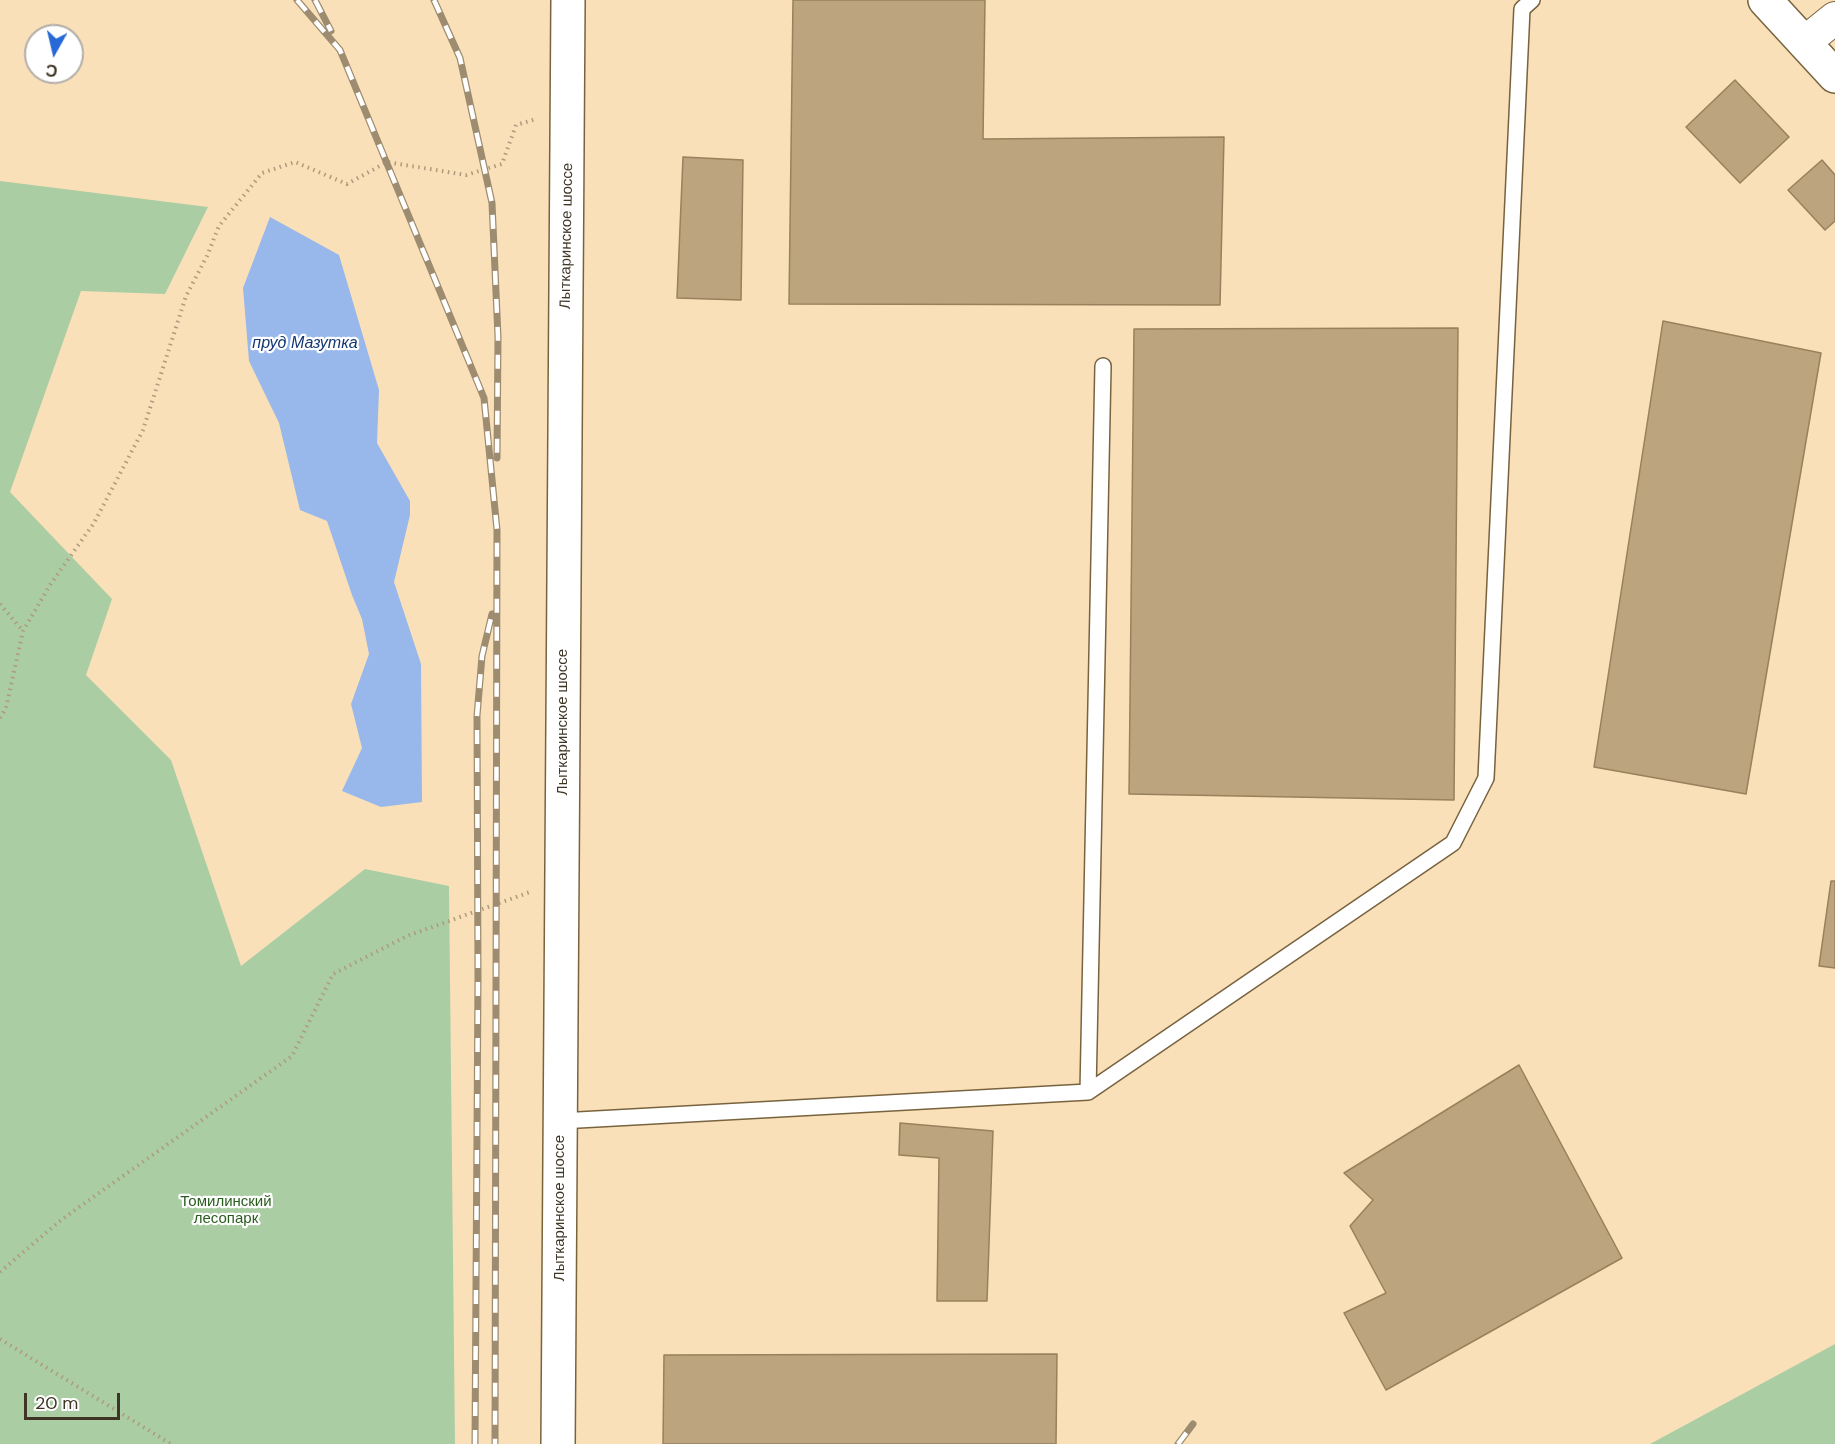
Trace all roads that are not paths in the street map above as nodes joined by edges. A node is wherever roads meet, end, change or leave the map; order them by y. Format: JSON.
{"nodes":[{"id":1,"x":568,"y":0,"type":"edge"},
{"id":2,"x":1532,"y":0,"type":"edge"},
{"id":3,"x":1765,"y":0,"type":"edge"},
{"id":4,"x":1835,"y":18,"type":"edge"},
{"id":5,"x":1804,"y":43,"type":"junction"},
{"id":6,"x":1835,"y":76,"type":"edge"},
{"id":7,"x":1103,"y":366,"type":"dead end"},
{"id":8,"x":1088,"y":1092,"type":"junction"},
{"id":9,"x":560,"y":1121,"type":"junction"},
{"id":10,"x":558,"y":1444,"type":"edge"}],
"edges":[{"from":1,"to":9,"type":"main road","name":"Лыткаринское шоссе"},
{"from":2,"to":8,"type":"lane"},
{"from":3,"to":5,"type":"main road"},
{"from":4,"to":5,"type":"street"},
{"from":5,"to":6,"type":"main road"},
{"from":7,"to":8,"type":"lane"},
{"from":8,"to":9,"type":"lane"},
{"from":9,"to":10,"type":"main road","name":"Лыткаринское шоссе"}]}
